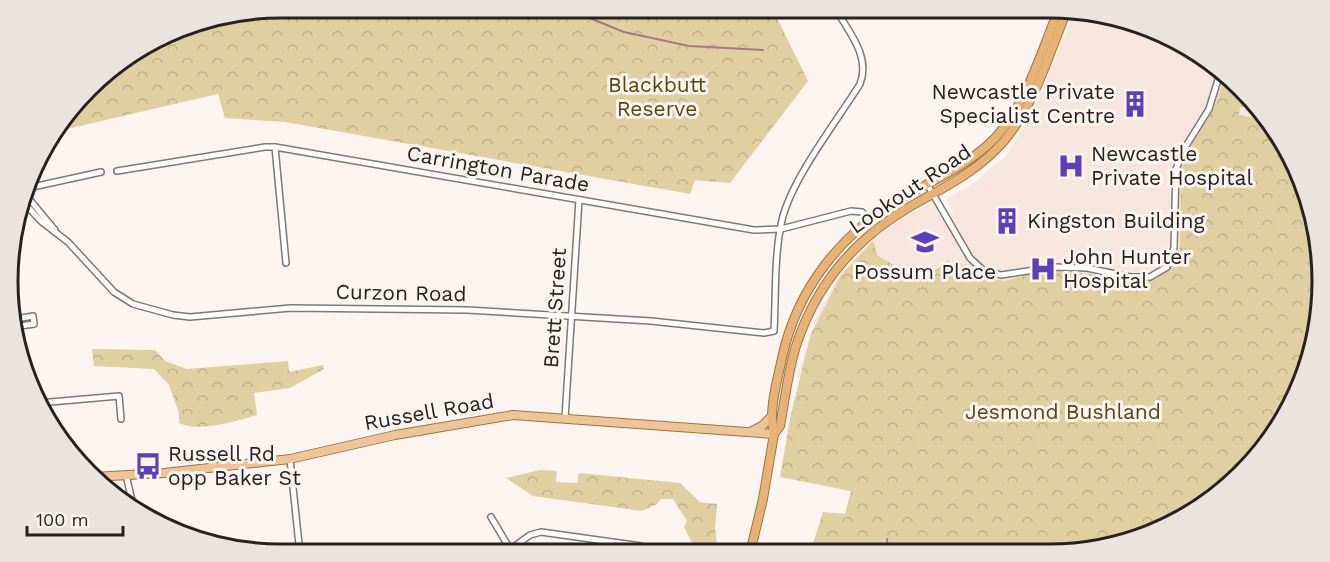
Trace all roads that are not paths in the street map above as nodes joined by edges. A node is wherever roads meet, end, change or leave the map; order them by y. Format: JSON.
{"nodes":[{"id":1,"x":841,"y":18,"type":"edge"},
{"id":2,"x":1055,"y":18,"type":"edge"},
{"id":3,"x":1063,"y":19,"type":"edge"},
{"id":4,"x":1218,"y":80,"type":"edge"},
{"id":5,"x":275,"y":147,"type":"junction"},
{"id":6,"x":117,"y":171,"type":"dead end"},
{"id":7,"x":101,"y":172,"type":"dead end"},
{"id":8,"x":927,"y":184,"type":"junction"},
{"id":9,"x":36,"y":186,"type":"edge"},
{"id":10,"x":933,"y":194,"type":"junction"},
{"id":11,"x":31,"y":200,"type":"edge"},
{"id":12,"x":579,"y":200,"type":"junction"},
{"id":13,"x":29,"y":208,"type":"edge"},
{"id":14,"x":869,"y":219,"type":"junction"},
{"id":15,"x":781,"y":229,"type":"junction"},
{"id":16,"x":57,"y":233,"type":"junction"},
{"id":17,"x":286,"y":263,"type":"dead end"},
{"id":18,"x":572,"y":317,"type":"junction"},
{"id":19,"x":21,"y":318,"type":"edge"},
{"id":20,"x":22,"y":326,"type":"edge"},
{"id":21,"x":48,"y":402,"type":"edge"},
{"id":22,"x":772,"y":416,"type":"junction"},
{"id":23,"x":565,"y":418,"type":"junction"},
{"id":24,"x":121,"y":419,"type":"dead end"},
{"id":25,"x":749,"y":432,"type":"junction"},
{"id":26,"x":774,"y":434,"type":"junction"},
{"id":27,"x":290,"y":459,"type":"junction"},
{"id":28,"x":126,"y":475,"type":"junction"},
{"id":29,"x":105,"y":476,"type":"edge"},
{"id":30,"x":130,"y":497,"type":"edge"},
{"id":31,"x":491,"y":517,"type":"dead end"},
{"id":32,"x":620,"y":543,"type":"joint"},
{"id":33,"x":299,"y":544,"type":"edge"},
{"id":34,"x":507,"y":544,"type":"edge"},
{"id":35,"x":517,"y":544,"type":"edge"},
{"id":36,"x":626,"y":544,"type":"edge"},
{"id":37,"x":752,"y":544,"type":"edge"}],
"edges":[{"from":1,"to":15,"type":"street"},
{"from":2,"to":8,"type":"highway","name":"Lookout Road"},
{"from":3,"to":10,"type":"highway","name":"Lookout Road"},
{"from":4,"to":10,"type":"street"},
{"from":5,"to":6,"type":"street","name":"Carrington Parade"},
{"from":5,"to":12,"type":"street","name":"Carrington Parade"},
{"from":5,"to":17,"type":"street"},
{"from":7,"to":9,"type":"street"},
{"from":8,"to":10,"type":"street"},
{"from":8,"to":14,"type":"highway","name":"Lookout Road"},
{"from":10,"to":26,"type":"highway","name":"Lookout Road"},
{"from":11,"to":16,"type":"street","name":"Curzon Road"},
{"from":12,"to":15,"type":"street","name":"Carrington Parade"},
{"from":12,"to":18,"type":"street","name":"Brett Street"},
{"from":13,"to":16,"type":"street","name":"Curzon Road"},
{"from":14,"to":15,"type":"street","name":"Carrington Parade"},
{"from":14,"to":22,"type":"highway","name":"Lookout Road"},
{"from":15,"to":18,"type":"street","name":"Curzon Road"},
{"from":16,"to":18,"type":"street","name":"Curzon Road"},
{"from":18,"to":23,"type":"street","name":"Brett Street"},
{"from":19,"to":20,"type":"street"},
{"from":21,"to":24,"type":"street"},
{"from":22,"to":25,"type":"main road"},
{"from":22,"to":26,"type":"highway","name":"Lookout Road"},
{"from":23,"to":25,"type":"main road","name":"Russell Road"},
{"from":23,"to":27,"type":"main road","name":"Russell Road"},
{"from":25,"to":26,"type":"main road","name":"Russell Road"},
{"from":26,"to":37,"type":"highway"},
{"from":27,"to":28,"type":"main road","name":"Russell Road"},
{"from":27,"to":33,"type":"street"},
{"from":28,"to":29,"type":"main road","name":"Russell Road"},
{"from":28,"to":30,"type":"street"},
{"from":31,"to":34,"type":"street"},
{"from":32,"to":35,"type":"street"},
{"from":32,"to":36,"type":"street"}]}
